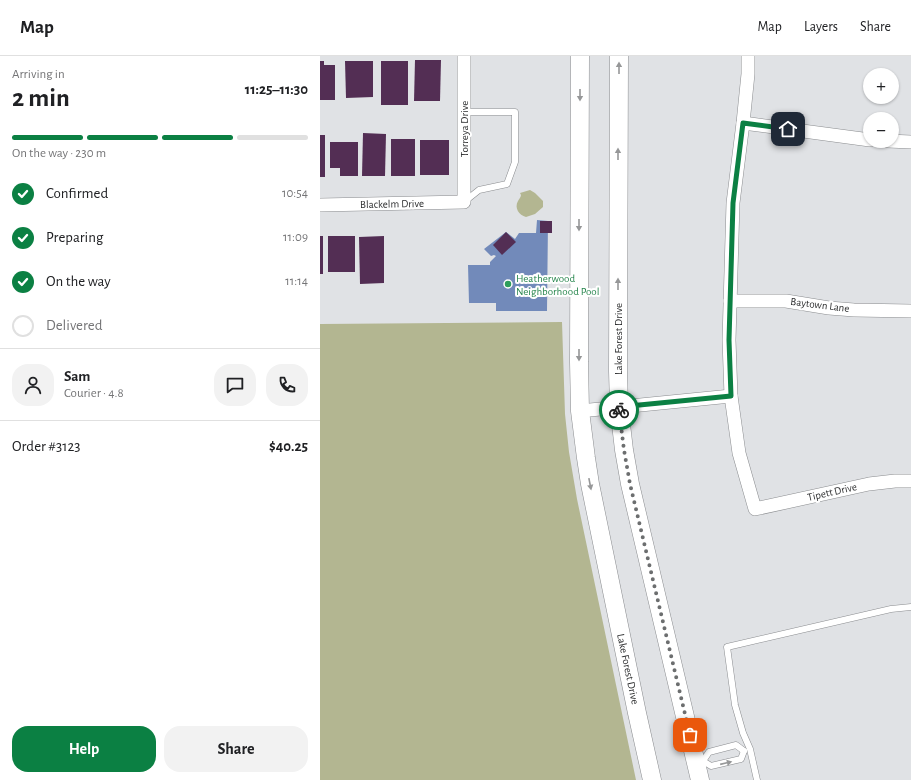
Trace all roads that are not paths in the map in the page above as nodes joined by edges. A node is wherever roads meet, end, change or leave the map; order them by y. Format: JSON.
{"nodes":[{"id":1,"x":464,"y":56,"type":"edge"},
{"id":2,"x":580,"y":56,"type":"edge"},
{"id":3,"x":619,"y":56,"type":"edge"},
{"id":4,"x":748,"y":56,"type":"edge"},
{"id":5,"x":464,"y":112,"type":"junction"},
{"id":6,"x":743,"y":123,"type":"junction"},
{"id":7,"x":863,"y":139,"type":"edge"},
{"id":8,"x":899,"y":141,"type":"edge"},
{"id":9,"x":911,"y":142,"type":"edge"},
{"id":10,"x":464,"y":202,"type":"junction"},
{"id":11,"x":320,"y":205,"type":"edge"},
{"id":12,"x":730,"y":300,"type":"junction"},
{"id":13,"x":911,"y":311,"type":"edge"},
{"id":14,"x":731,"y":396,"type":"junction"},
{"id":15,"x":619,"y":407,"type":"junction"},
{"id":16,"x":580,"y":411,"type":"junction"},
{"id":17,"x":911,"y":481,"type":"edge"},
{"id":18,"x":911,"y":607,"type":"edge"},
{"id":19,"x":747,"y":750,"type":"junction"},
{"id":20,"x":699,"y":762,"type":"junction"},
{"id":21,"x":652,"y":780,"type":"edge"},
{"id":22,"x":700,"y":780,"type":"edge"},
{"id":23,"x":757,"y":780,"type":"edge"}],
"edges":[{"from":1,"to":5,"type":"street","name":"Torreya Drive"},
{"from":2,"to":16,"type":"main road","name":"Lake Forest Drive","one_way":true},
{"from":15,"to":3,"type":"main road","name":"Lake Forest Drive","one_way":true},
{"from":4,"to":6,"type":"street"},
{"from":5,"to":10,"type":"street","name":"Torreya Drive"},
{"from":5,"to":10,"type":"lane"},
{"from":6,"to":7,"type":"street"},
{"from":6,"to":12,"type":"street"},
{"from":8,"to":9,"type":"street"},
{"from":10,"to":11,"type":"street","name":"Blackelm Drive"},
{"from":12,"to":13,"type":"street","name":"Baytown Lane"},
{"from":12,"to":14,"type":"street"},
{"from":14,"to":15,"type":"street"},
{"from":14,"to":17,"type":"street","name":"Tipett Drive"},
{"from":15,"to":16,"type":"street"},
{"from":15,"to":20,"type":"main road","name":"Lake Forest Drive"},
{"from":16,"to":21,"type":"main road","name":"Lake Forest Drive","one_way":true},
{"from":18,"to":19,"type":"lane"},
{"from":19,"to":20,"type":"lane"},
{"from":20,"to":19,"type":"lane","one_way":true},
{"from":19,"to":23,"type":"lane"},
{"from":20,"to":22,"type":"main road","name":"Lake Forest Drive"}]}
